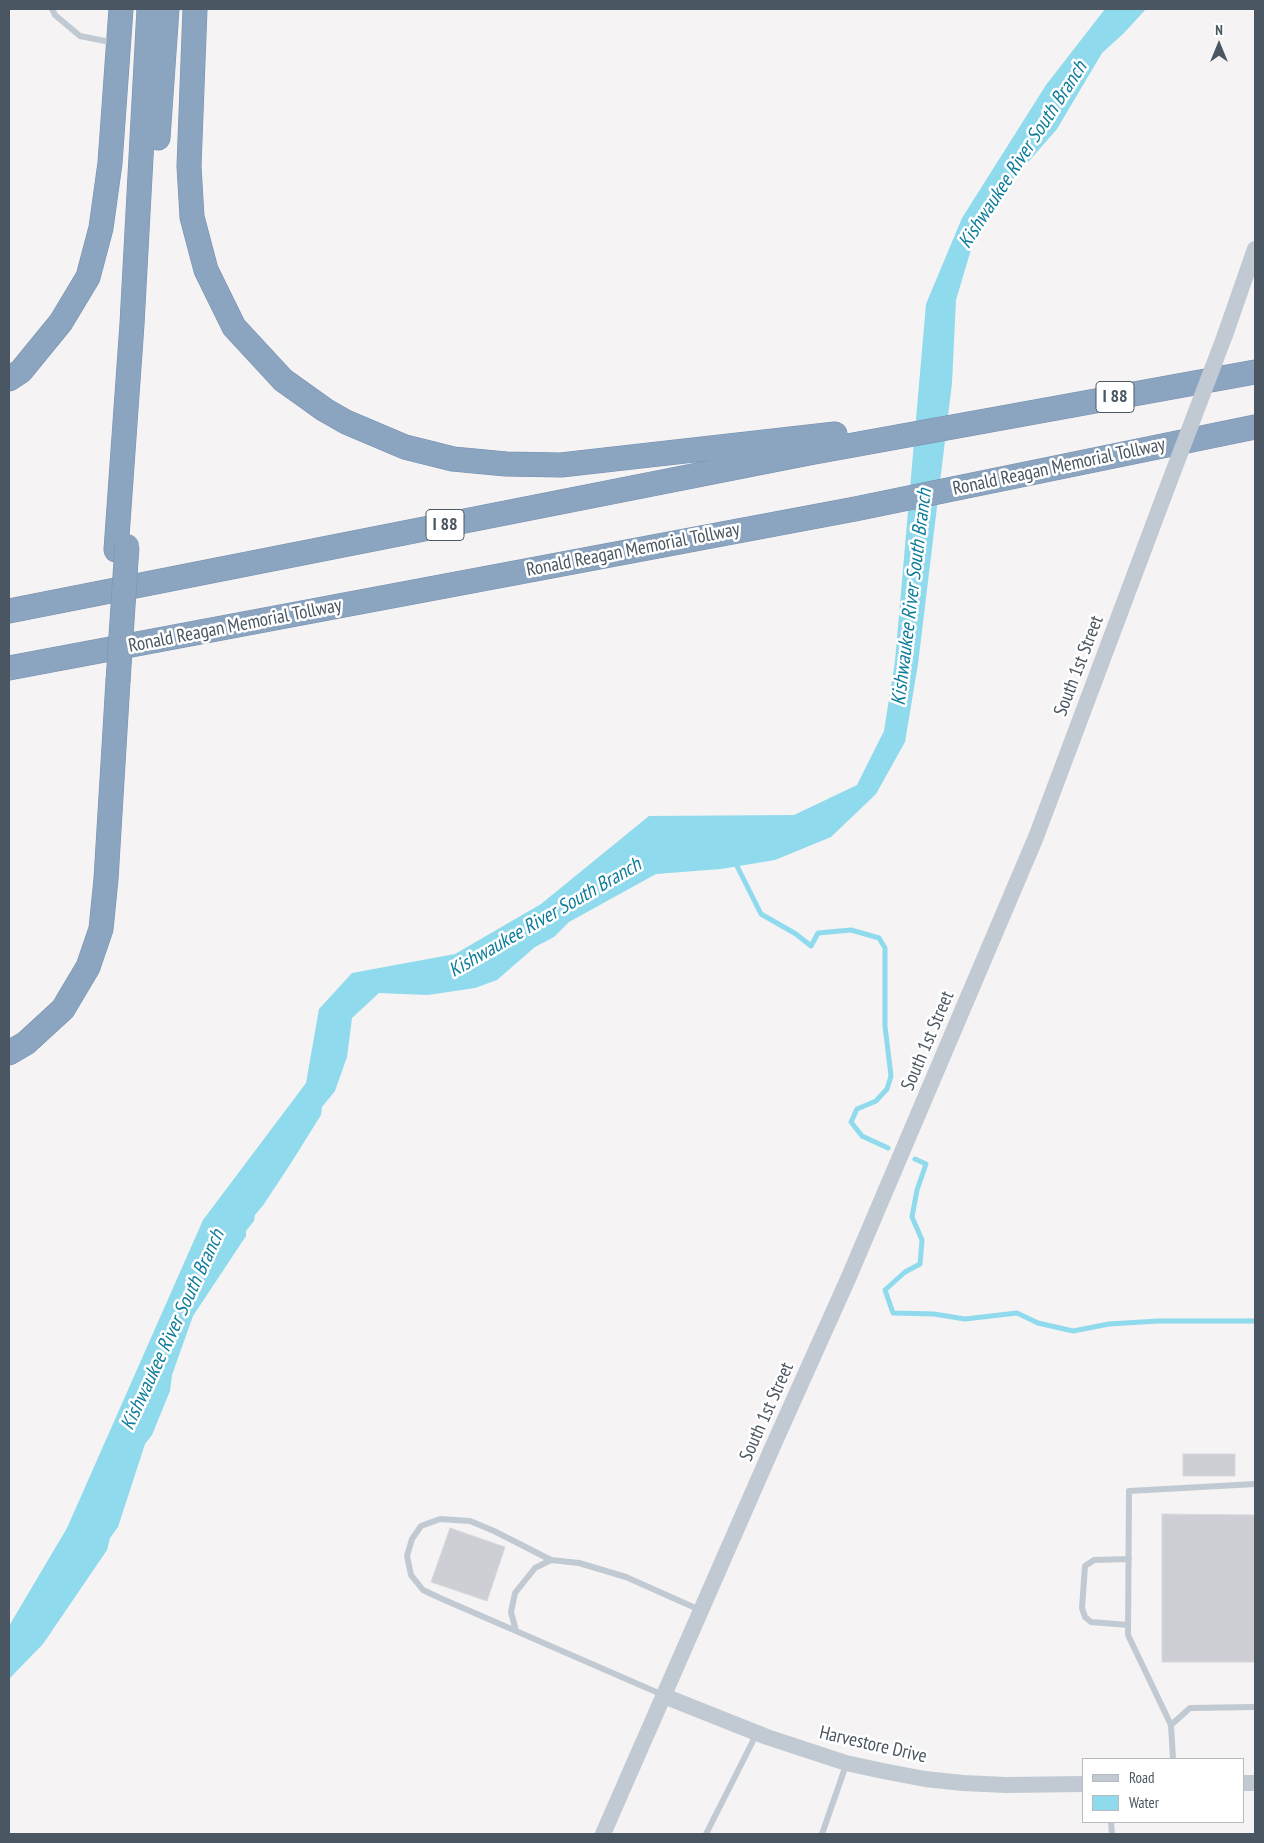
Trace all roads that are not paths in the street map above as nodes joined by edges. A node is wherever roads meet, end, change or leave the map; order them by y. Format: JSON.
{"nodes":[{"id":1,"x":52,"y":9,"type":"edge"},
{"id":2,"x":121,"y":9,"type":"edge"},
{"id":3,"x":149,"y":9,"type":"edge"},
{"id":4,"x":167,"y":9,"type":"edge"},
{"id":5,"x":195,"y":9,"type":"edge"},
{"id":6,"x":118,"y":44,"type":"junction"},
{"id":7,"x":1255,"y":249,"type":"edge"},
{"id":8,"x":1255,"y":372,"type":"edge"},
{"id":9,"x":9,"y":378,"type":"edge"},
{"id":10,"x":1255,"y":426,"type":"edge"},
{"id":11,"x":880,"y":437,"type":"junction"},
{"id":12,"x":122,"y":548,"type":"junction"},
{"id":13,"x":9,"y":611,"type":"edge"},
{"id":14,"x":77,"y":656,"type":"junction"},
{"id":15,"x":9,"y":668,"type":"edge"},
{"id":16,"x":9,"y":682,"type":"edge"},
{"id":17,"x":112,"y":682,"type":"junction"},
{"id":18,"x":9,"y":1036,"type":"edge"},
{"id":19,"x":9,"y":1053,"type":"edge"},
{"id":20,"x":1255,"y":1484,"type":"edge"},
{"id":21,"x":1128,"y":1559,"type":"junction"},
{"id":22,"x":551,"y":1560,"type":"junction"},
{"id":23,"x":701,"y":1611,"type":"junction"},
{"id":24,"x":1128,"y":1625,"type":"junction"},
{"id":25,"x":516,"y":1631,"type":"junction"},
{"id":26,"x":664,"y":1696,"type":"junction"},
{"id":27,"x":1255,"y":1707,"type":"edge"},
{"id":28,"x":1171,"y":1725,"type":"junction"},
{"id":29,"x":757,"y":1734,"type":"junction"},
{"id":30,"x":1173,"y":1758,"type":"edge"},
{"id":31,"x":846,"y":1763,"type":"junction"},
{"id":32,"x":1082,"y":1784,"type":"edge"},
{"id":33,"x":603,"y":1834,"type":"edge"},
{"id":34,"x":706,"y":1834,"type":"edge"},
{"id":35,"x":822,"y":1834,"type":"edge"}],
"edges":[{"from":1,"to":6,"type":"lane"},
{"from":2,"to":6,"type":"highway"},
{"from":3,"to":12,"type":"highway"},
{"from":4,"to":12,"type":"highway"},
{"from":5,"to":11,"type":"highway"},
{"from":6,"to":9,"type":"highway"},
{"from":7,"to":23,"type":"street","name":"South 1st Street","bridge":true},
{"from":8,"to":11,"type":"highway","number":"I 88"},
{"from":10,"to":14,"type":"highway","name":"Ronald Reagan Memorial Tollway"},
{"from":11,"to":13,"type":"highway","number":"I 88"},
{"from":12,"to":17,"type":"highway"},
{"from":14,"to":15,"type":"highway","name":"Ronald Reagan Memorial Tollway"},
{"from":14,"to":16,"type":"highway"},
{"from":17,"to":18,"type":"highway"},
{"from":17,"to":19,"type":"highway"},
{"from":20,"to":21,"type":"lane"},
{"from":21,"to":24,"type":"lane"},
{"from":21,"to":24,"type":"lane"},
{"from":22,"to":23,"type":"lane"},
{"from":22,"to":25,"type":"lane"},
{"from":22,"to":25,"type":"lane"},
{"from":23,"to":26,"type":"street","name":"South 1st Street"},
{"from":24,"to":28,"type":"lane"},
{"from":25,"to":26,"type":"lane"},
{"from":26,"to":29,"type":"street","name":"Harvestore Drive"},
{"from":26,"to":33,"type":"street","name":"South 1st Street"},
{"from":27,"to":28,"type":"lane"},
{"from":28,"to":30,"type":"lane"},
{"from":29,"to":31,"type":"street","name":"Harvestore Drive"},
{"from":29,"to":34,"type":"lane"},
{"from":31,"to":32,"type":"street","name":"Harvestore Drive"},
{"from":31,"to":35,"type":"lane"}]}
